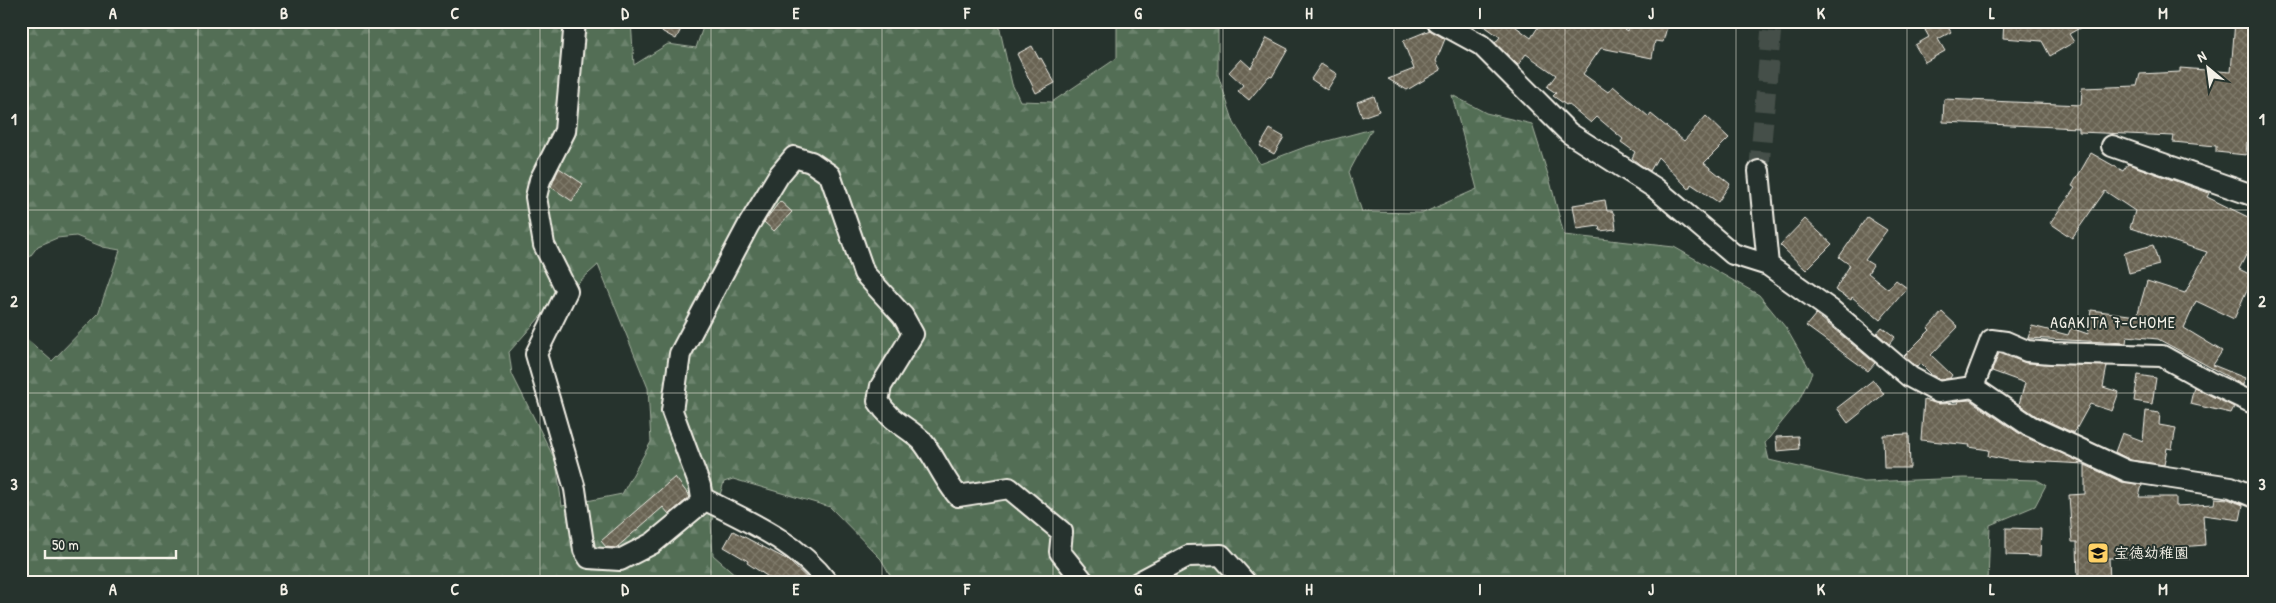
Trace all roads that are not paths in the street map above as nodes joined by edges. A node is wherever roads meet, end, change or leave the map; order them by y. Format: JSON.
{"nodes":[{"id":1,"x":576,"y":21,"type":"edge"},
{"id":2,"x":1437,"y":21,"type":"edge"},
{"id":3,"x":2112,"y":146,"type":"dead end"},
{"id":4,"x":1759,"y":171,"type":"tunnel mouth"},
{"id":5,"x":2255,"y":196,"type":"edge"},
{"id":6,"x":1768,"y":265,"type":"junction"},
{"id":7,"x":1972,"y":387,"type":"junction"},
{"id":8,"x":2255,"y":404,"type":"edge"},
{"id":9,"x":2255,"y":497,"type":"edge"},
{"id":10,"x":702,"y":498,"type":"junction"},
{"id":11,"x":827,"y":582,"type":"edge"},
{"id":12,"x":1084,"y":582,"type":"edge"},
{"id":13,"x":1139,"y":582,"type":"edge"},
{"id":14,"x":1245,"y":582,"type":"edge"}],
"edges":[{"from":1,"to":10,"type":"street"},
{"from":2,"to":6,"type":"street"},
{"from":3,"to":5,"type":"street"},
{"from":4,"to":6,"type":"street"},
{"from":6,"to":7,"type":"street"},
{"from":7,"to":8,"type":"street"},
{"from":7,"to":9,"type":"street"},
{"from":10,"to":11,"type":"street"},
{"from":10,"to":12,"type":"street"},
{"from":13,"to":14,"type":"street"}]}
